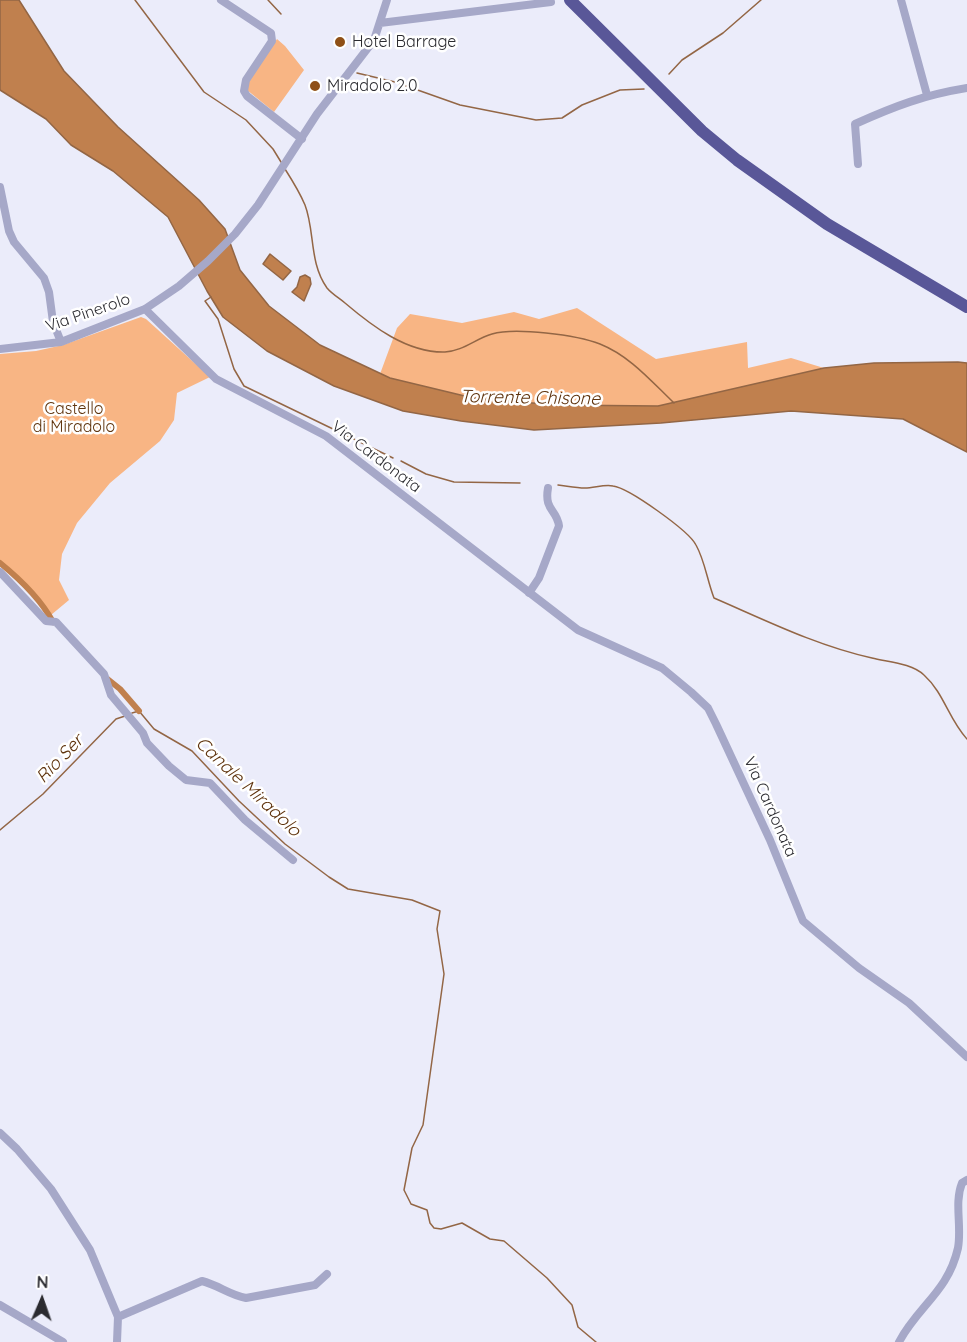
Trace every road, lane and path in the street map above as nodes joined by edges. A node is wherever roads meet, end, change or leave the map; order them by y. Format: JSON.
{"nodes":[{"id":1,"x":221,"y":0,"type":"edge"},
{"id":2,"x":387,"y":0,"type":"edge"},
{"id":3,"x":392,"y":0,"type":"edge"},
{"id":4,"x":570,"y":0,"type":"edge"},
{"id":5,"x":578,"y":0,"type":"edge"},
{"id":6,"x":901,"y":0,"type":"edge"},
{"id":7,"x":551,"y":2,"type":"dead end"},
{"id":8,"x":381,"y":22,"type":"junction"},
{"id":9,"x":967,"y":88,"type":"edge"},
{"id":10,"x":927,"y":95,"type":"junction"},
{"id":11,"x":302,"y":139,"type":"junction"},
{"id":12,"x":858,"y":164,"type":"dead end"},
{"id":13,"x":0,"y":187,"type":"edge"},
{"id":14,"x":967,"y":301,"type":"edge"},
{"id":15,"x":967,"y":307,"type":"edge"},
{"id":16,"x":145,"y":309,"type":"junction"},
{"id":17,"x":61,"y":342,"type":"junction"},
{"id":18,"x":0,"y":348,"type":"edge"},
{"id":19,"x":548,"y":489,"type":"dead end"},
{"id":20,"x":0,"y":572,"type":"edge"},
{"id":21,"x":528,"y":593,"type":"junction"},
{"id":22,"x":293,"y":860,"type":"dead end"},
{"id":23,"x":967,"y":1057,"type":"edge"},
{"id":24,"x":0,"y":1133,"type":"edge"},
{"id":25,"x":967,"y":1180,"type":"edge"},
{"id":26,"x":327,"y":1274,"type":"dead end"},
{"id":27,"x":0,"y":1305,"type":"edge"},
{"id":28,"x":118,"y":1317,"type":"junction"},
{"id":29,"x":63,"y":1342,"type":"edge"},
{"id":30,"x":117,"y":1342,"type":"edge"},
{"id":31,"x":899,"y":1342,"type":"edge"}],
"edges":[{"from":1,"to":11,"type":"street"},
{"from":2,"to":8,"type":"street"},
{"from":3,"to":8,"type":"street"},
{"from":4,"to":15,"type":"highway"},
{"from":5,"to":14,"type":"highway"},
{"from":6,"to":10,"type":"street"},
{"from":7,"to":8,"type":"street"},
{"from":8,"to":11,"type":"street","name":"Via Pinerolo"},
{"from":9,"to":10,"type":"street"},
{"from":10,"to":12,"type":"street"},
{"from":11,"to":16,"type":"street","name":"Via Pinerolo"},
{"from":13,"to":17,"type":"street"},
{"from":16,"to":17,"type":"street","name":"Via Pinerolo"},
{"from":16,"to":21,"type":"street","name":"Via Cardonata"},
{"from":17,"to":18,"type":"street","name":"Via Pinerolo"},
{"from":19,"to":21,"type":"street"},
{"from":20,"to":22,"type":"street"},
{"from":21,"to":23,"type":"street","name":"Via Cardonata"},
{"from":24,"to":28,"type":"street"},
{"from":25,"to":31,"type":"street"},
{"from":26,"to":28,"type":"street"},
{"from":27,"to":29,"type":"street"},
{"from":28,"to":30,"type":"street"}]}
